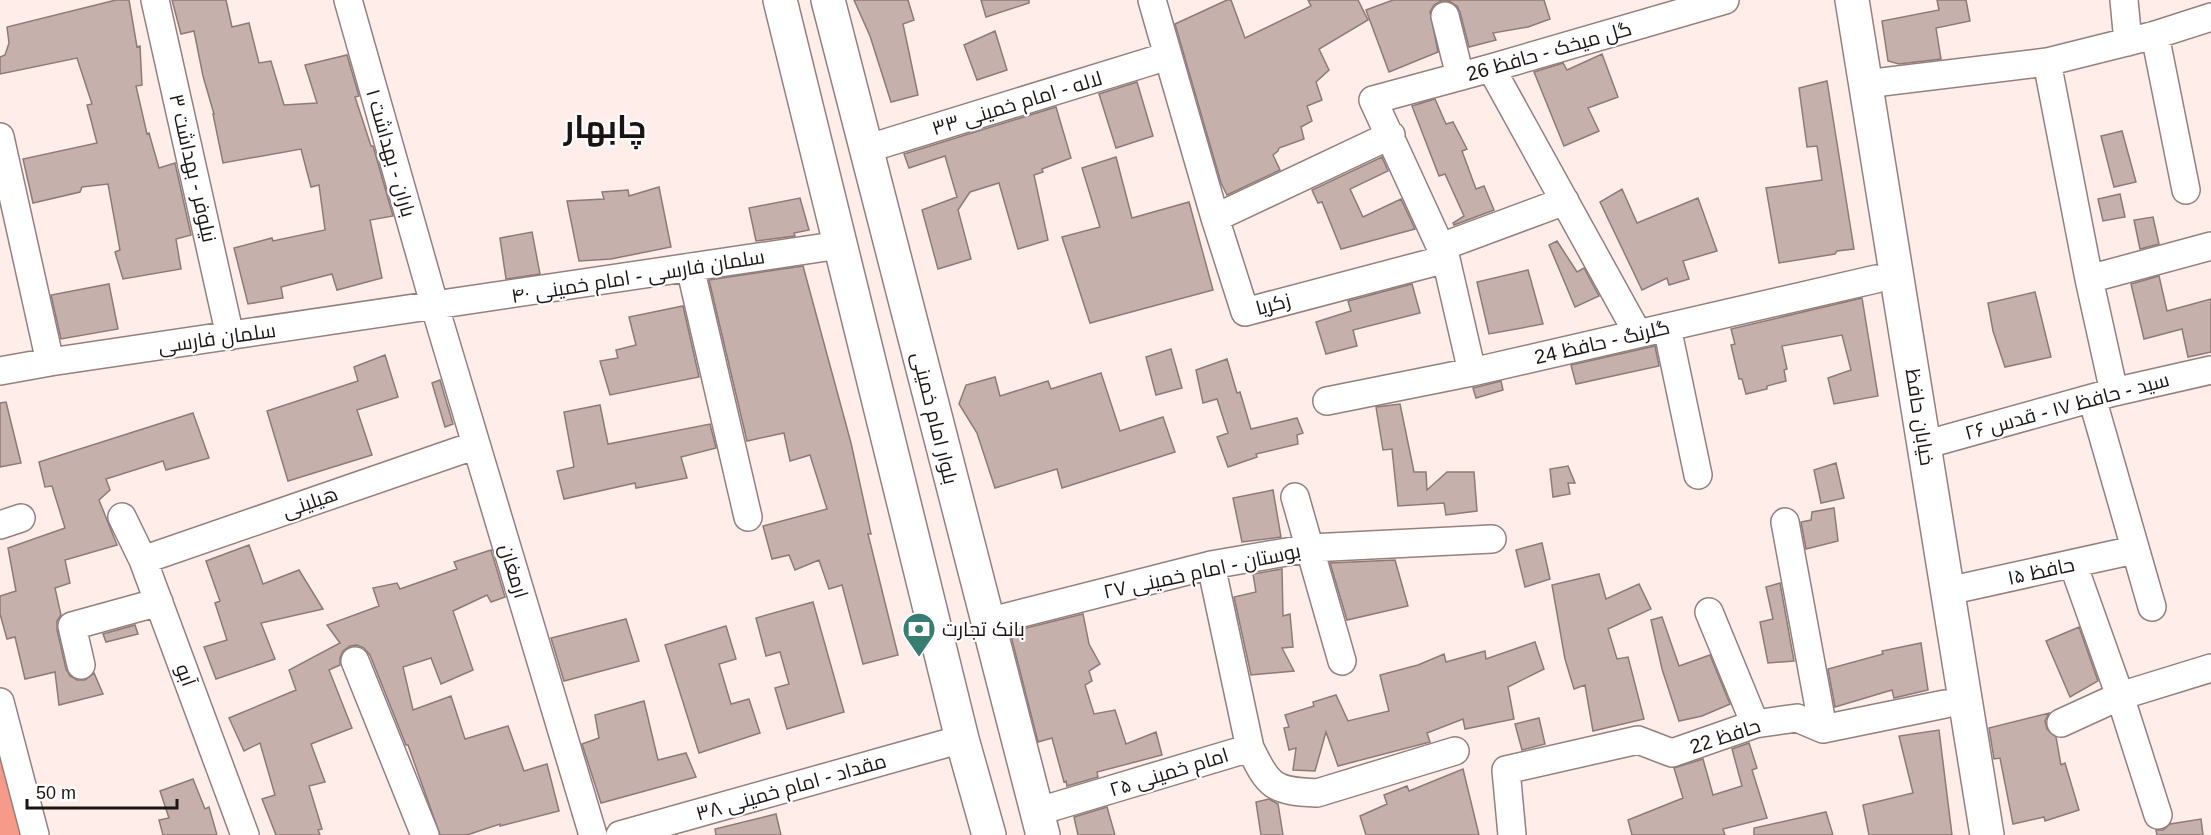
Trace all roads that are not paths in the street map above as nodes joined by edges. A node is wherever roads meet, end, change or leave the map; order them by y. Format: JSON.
{"nodes":[{"id":1,"x":155,"y":0,"type":"edge"},
{"id":2,"x":348,"y":0,"type":"edge"},
{"id":3,"x":780,"y":0,"type":"edge"},
{"id":4,"x":828,"y":0,"type":"edge"},
{"id":5,"x":1152,"y":0,"type":"edge"},
{"id":6,"x":1725,"y":0,"type":"edge"},
{"id":7,"x":1831,"y":0,"type":"edge"},
{"id":8,"x":1852,"y":0,"type":"edge"},
{"id":9,"x":2124,"y":0,"type":"edge"},
{"id":10,"x":1445,"y":15,"type":"dead end"},
{"id":11,"x":2211,"y":17,"type":"edge"},
{"id":12,"x":2155,"y":36,"type":"junction"},
{"id":13,"x":2128,"y":42,"type":"junction"},
{"id":14,"x":1168,"y":56,"type":"junction"},
{"id":15,"x":2047,"y":62,"type":"junction"},
{"id":16,"x":1491,"y":68,"type":"junction"},
{"id":17,"x":1460,"y":76,"type":"junction"},
{"id":18,"x":1865,"y":84,"type":"junction"},
{"id":19,"x":1390,"y":135,"type":"junction"},
{"id":20,"x":0,"y":137,"type":"edge"},
{"id":21,"x":866,"y":150,"type":"junction"},
{"id":22,"x":2186,"y":190,"type":"dead end"},
{"id":23,"x":1565,"y":201,"type":"junction"},
{"id":24,"x":1215,"y":218,"type":"junction"},
{"id":25,"x":840,"y":245,"type":"junction"},
{"id":26,"x":2211,"y":246,"type":"edge"},
{"id":27,"x":1444,"y":253,"type":"junction"},
{"id":28,"x":690,"y":267,"type":"junction"},
{"id":29,"x":1876,"y":279,"type":"junction"},
{"id":30,"x":2089,"y":279,"type":"junction"},
{"id":31,"x":435,"y":307,"type":"junction"},
{"id":32,"x":1667,"y":327,"type":"junction"},
{"id":33,"x":1638,"y":334,"type":"junction"},
{"id":34,"x":230,"y":336,"type":"junction"},
{"id":35,"x":50,"y":362,"type":"junction"},
{"id":36,"x":2211,"y":370,"type":"edge"},
{"id":37,"x":0,"y":371,"type":"edge"},
{"id":38,"x":1472,"y":372,"type":"junction"},
{"id":39,"x":2103,"y":395,"type":"junction"},
{"id":40,"x":1327,"y":401,"type":"dead end"},
{"id":41,"x":476,"y":445,"type":"junction"},
{"id":42,"x":1924,"y":445,"type":"junction"},
{"id":43,"x":1698,"y":475,"type":"dead end"},
{"id":44,"x":954,"y":492,"type":"junction"},
{"id":45,"x":1295,"y":497,"type":"dead end"},
{"id":46,"x":904,"y":505,"type":"junction"},
{"id":47,"x":122,"y":517,"type":"dead end"},
{"id":48,"x":748,"y":517,"type":"dead end"},
{"id":49,"x":1785,"y":522,"type":"dead end"},
{"id":50,"x":1492,"y":539,"type":"dead end"},
{"id":51,"x":1310,"y":548,"type":"junction"},
{"id":52,"x":2134,"y":550,"type":"junction"},
{"id":53,"x":143,"y":560,"type":"junction"},
{"id":54,"x":2073,"y":564,"type":"junction"},
{"id":55,"x":1210,"y":565,"type":"junction"},
{"id":56,"x":1948,"y":591,"type":"junction"},
{"id":57,"x":159,"y":602,"type":"junction"},
{"id":58,"x":2152,"y":607,"type":"dead end"},
{"id":59,"x":1709,"y":612,"type":"dead end"},
{"id":60,"x":987,"y":622,"type":"junction"},
{"id":61,"x":355,"y":661,"type":"dead end"},
{"id":62,"x":1342,"y":661,"type":"dead end"},
{"id":63,"x":81,"y":664,"type":"dead end"},
{"id":64,"x":2211,"y":668,"type":"edge"},
{"id":65,"x":2120,"y":696,"type":"junction"},
{"id":66,"x":0,"y":702,"type":"edge"},
{"id":67,"x":1945,"y":704,"type":"junction"},
{"id":68,"x":2061,"y":723,"type":"dead end"},
{"id":69,"x":1755,"y":724,"type":"junction"},
{"id":70,"x":1823,"y":729,"type":"junction"},
{"id":71,"x":962,"y":739,"type":"junction"},
{"id":72,"x":1250,"y":748,"type":"junction"},
{"id":73,"x":1455,"y":751,"type":"dead end"},
{"id":74,"x":2158,"y":815,"type":"dead end"},
{"id":75,"x":1040,"y":823,"type":"edge"},
{"id":76,"x":35,"y":835,"type":"edge"},
{"id":77,"x":245,"y":835,"type":"edge"},
{"id":78,"x":425,"y":835,"type":"edge"},
{"id":79,"x":593,"y":835,"type":"edge"},
{"id":80,"x":620,"y":835,"type":"edge"},
{"id":81,"x":989,"y":835,"type":"edge"},
{"id":82,"x":1512,"y":835,"type":"edge"},
{"id":83,"x":1966,"y":835,"type":"edge"},
{"id":84,"x":1987,"y":835,"type":"edge"}],
"edges":[{"from":1,"to":34,"type":"street","name":"نیلوفر - بهداشت ۳"},
{"from":2,"to":31,"type":"street","name":"باران - بهداشت ۱"},
{"from":3,"to":25,"type":"main road"},
{"from":4,"to":21,"type":"main road","name":"بلوار امام خمینی"},
{"from":5,"to":14,"type":"street","name":"زکریا"},
{"from":6,"to":16,"type":"street","name":"گل میخک - حافظ 26"},
{"from":7,"to":29,"type":"main road","name":"خیابان حافظ"},
{"from":8,"to":18,"type":"main road","name":"خیابان حافظ"},
{"from":9,"to":13,"type":"street"},
{"from":10,"to":17,"type":"street"},
{"from":11,"to":12,"type":"street"},
{"from":12,"to":13,"type":"street"},
{"from":12,"to":22,"type":"street"},
{"from":13,"to":15,"type":"street"},
{"from":14,"to":21,"type":"street","name":"لاله - امام خمینی ۳۳"},
{"from":14,"to":24,"type":"street","name":"زکریا"},
{"from":15,"to":18,"type":"street"},
{"from":15,"to":30,"type":"street"},
{"from":16,"to":17,"type":"street","name":"گل میخک - حافظ 26"},
{"from":16,"to":23,"type":"street"},
{"from":17,"to":19,"type":"street","name":"گل میخک - حافظ 26"},
{"from":18,"to":42,"type":"main road","name":"خیابان حافظ"},
{"from":19,"to":24,"type":"street"},
{"from":19,"to":27,"type":"street"},
{"from":20,"to":35,"type":"street"},
{"from":21,"to":44,"type":"main road","name":"بلوار امام خمینی"},
{"from":23,"to":27,"type":"street"},
{"from":23,"to":33,"type":"street"},
{"from":24,"to":27,"type":"street","name":"زکریا"},
{"from":25,"to":28,"type":"street","name":"سلمان فارسی - امام خمینی ۴۰"},
{"from":25,"to":46,"type":"main road"},
{"from":26,"to":30,"type":"street"},
{"from":27,"to":38,"type":"street"},
{"from":28,"to":31,"type":"street","name":"سلمان فارسی - امام خمینی ۴۰"},
{"from":28,"to":48,"type":"street"},
{"from":29,"to":32,"type":"street","name":"گلرنگ - حافظ 24"},
{"from":29,"to":67,"type":"main road","name":"خیابان حافظ"},
{"from":30,"to":39,"type":"street"},
{"from":31,"to":34,"type":"street","name":"سلمان فارسی"},
{"from":31,"to":41,"type":"street","name":"ارمغان"},
{"from":32,"to":33,"type":"street","name":"گلرنگ - حافظ 24"},
{"from":32,"to":43,"type":"street"},
{"from":33,"to":38,"type":"street","name":"گلرنگ - حافظ 24"},
{"from":34,"to":35,"type":"street","name":"سلمان فارسی"},
{"from":35,"to":37,"type":"street","name":"سلمان فارسی"},
{"from":36,"to":39,"type":"street","name":"سید - حافظ ۱۷ - قدس ۲۶"},
{"from":38,"to":40,"type":"street","name":"گلرنگ - حافظ 24"},
{"from":39,"to":42,"type":"street","name":"سید - حافظ ۱۷ - قدس ۲۶"},
{"from":39,"to":52,"type":"street"},
{"from":41,"to":53,"type":"street","name":"هیلینی"},
{"from":41,"to":79,"type":"street","name":"ارمغان"},
{"from":42,"to":56,"type":"main road","name":"خیابان حافظ"},
{"from":44,"to":46,"type":"main road"},
{"from":44,"to":60,"type":"main road","name":"بلوار امام خمینی"},
{"from":45,"to":51,"type":"street"},
{"from":46,"to":71,"type":"main road"},
{"from":47,"to":53,"type":"street","name":"آبو"},
{"from":49,"to":70,"type":"street"},
{"from":50,"to":51,"type":"street","name":"بوستان - امام خمینی ۲۷"},
{"from":51,"to":55,"type":"street","name":"بوستان - امام خمینی ۲۷"},
{"from":51,"to":62,"type":"street"},
{"from":52,"to":54,"type":"street","name":"حافظ ۱۵"},
{"from":52,"to":58,"type":"street"},
{"from":53,"to":57,"type":"street","name":"آبو"},
{"from":54,"to":56,"type":"street","name":"حافظ ۱۵"},
{"from":54,"to":65,"type":"street"},
{"from":55,"to":60,"type":"street","name":"بوستان - امام خمینی ۲۷"},
{"from":55,"to":72,"type":"street"},
{"from":56,"to":84,"type":"main road","name":"خیابان حافظ"},
{"from":57,"to":63,"type":"street"},
{"from":57,"to":77,"type":"street","name":"آبو"},
{"from":59,"to":69,"type":"street"},
{"from":60,"to":75,"type":"main road","name":"بلوار امام خمینی"},
{"from":61,"to":78,"type":"street"},
{"from":64,"to":65,"type":"street"},
{"from":65,"to":68,"type":"street"},
{"from":65,"to":74,"type":"street"},
{"from":66,"to":76,"type":"street"},
{"from":67,"to":70,"type":"street"},
{"from":67,"to":83,"type":"main road","name":"خیابان حافظ"},
{"from":69,"to":70,"type":"street","name":"حافظ 22"},
{"from":69,"to":82,"type":"street","name":"حافظ 22"},
{"from":71,"to":80,"type":"street","name":"مقداد - امام خمینی ۳۸"},
{"from":71,"to":81,"type":"main road"},
{"from":72,"to":73,"type":"street","name":"امام خمینی ۲۵"},
{"from":72,"to":75,"type":"street","name":"امام خمینی ۲۵"}]}
